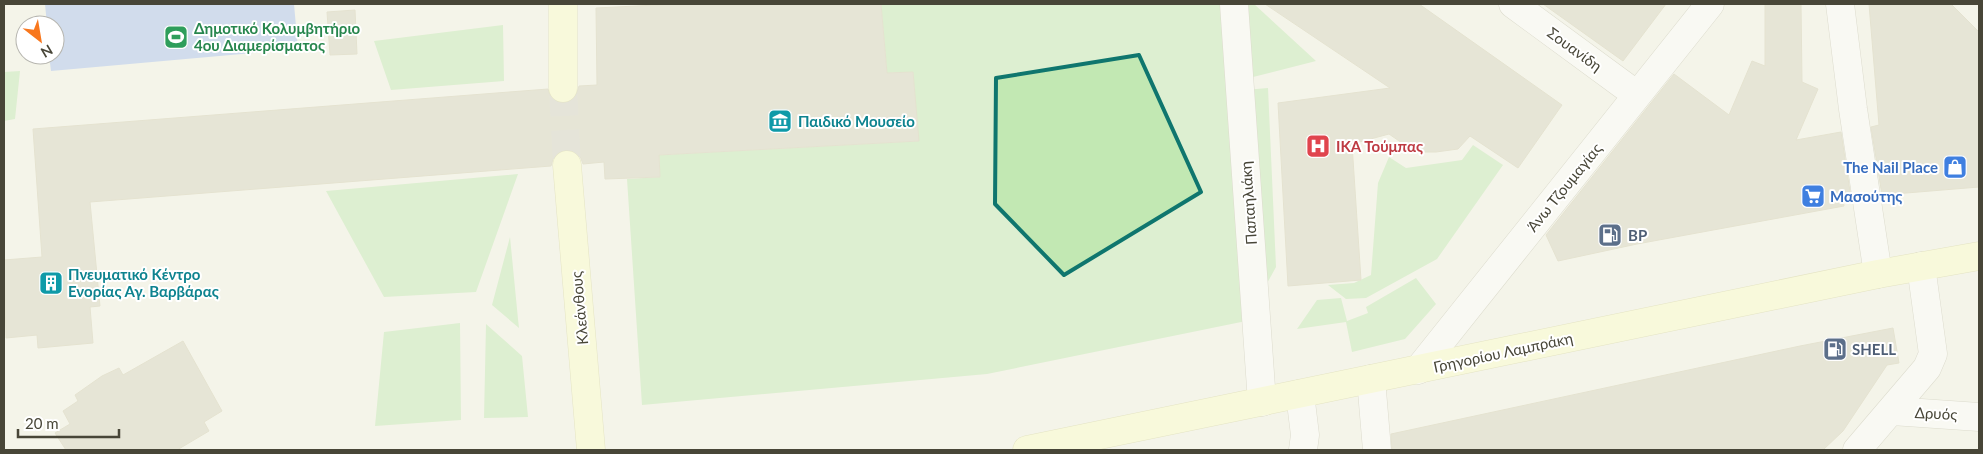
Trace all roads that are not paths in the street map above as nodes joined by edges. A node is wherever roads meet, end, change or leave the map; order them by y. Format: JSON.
{"nodes":[{"id":1,"x":563,"y":4,"type":"edge"},
{"id":2,"x":1234,"y":4,"type":"edge"},
{"id":3,"x":1513,"y":4,"type":"edge"},
{"id":4,"x":1710,"y":4,"type":"edge"},
{"id":5,"x":1840,"y":4,"type":"edge"},
{"id":6,"x":563,"y":88,"type":"tunnel mouth"},
{"id":7,"x":1637,"y":95,"type":"junction"},
{"id":8,"x":567,"y":165,"type":"tunnel mouth"},
{"id":9,"x":1979,"y":256,"type":"edge"},
{"id":10,"x":1921,"y":266,"type":"junction"},
{"id":11,"x":1878,"y":274,"type":"junction"},
{"id":12,"x":1418,"y":370,"type":"junction"},
{"id":13,"x":1372,"y":379,"type":"junction"},
{"id":14,"x":1300,"y":394,"type":"junction"},
{"id":15,"x":1262,"y":402,"type":"junction"},
{"id":16,"x":1892,"y":410,"type":"junction"},
{"id":17,"x":1979,"y":417,"type":"edge"},
{"id":18,"x":591,"y":450,"type":"edge"},
{"id":19,"x":1027,"y":450,"type":"edge"},
{"id":20,"x":1303,"y":450,"type":"edge"},
{"id":21,"x":1377,"y":450,"type":"edge"},
{"id":22,"x":1857,"y":450,"type":"edge"}],
"edges":[{"from":1,"to":6,"type":"main road"},
{"from":2,"to":15,"type":"street","name":"Παπαηλιάκη"},
{"from":3,"to":7,"type":"street","name":"Σουανίδη"},
{"from":4,"to":7,"type":"street","name":"Άνω Τζουμαγίας"},
{"from":5,"to":11,"type":"street"},
{"from":7,"to":12,"type":"street","name":"Άνω Τζουμαγίας"},
{"from":8,"to":18,"type":"main road","name":"Κλεάνθους"},
{"from":9,"to":10,"type":"main road","name":"Γρηγορίου Λαμπράκη"},
{"from":10,"to":11,"type":"main road","name":"Γρηγορίου Λαμπράκη"},
{"from":10,"to":16,"type":"street"},
{"from":11,"to":12,"type":"main road","name":"Γρηγορίου Λαμπράκη"},
{"from":12,"to":13,"type":"main road","name":"Γρηγορίου Λαμπράκη"},
{"from":13,"to":14,"type":"main road","name":"Γρηγορίου Λαμπράκη"},
{"from":13,"to":21,"type":"street"},
{"from":14,"to":15,"type":"main road","name":"Γρηγορίου Λαμπράκη"},
{"from":14,"to":20,"type":"street"},
{"from":15,"to":19,"type":"main road","name":"Γρηγορίου Λαμπράκη"},
{"from":16,"to":17,"type":"street","name":"Δρυός"},
{"from":16,"to":22,"type":"street"}]}
